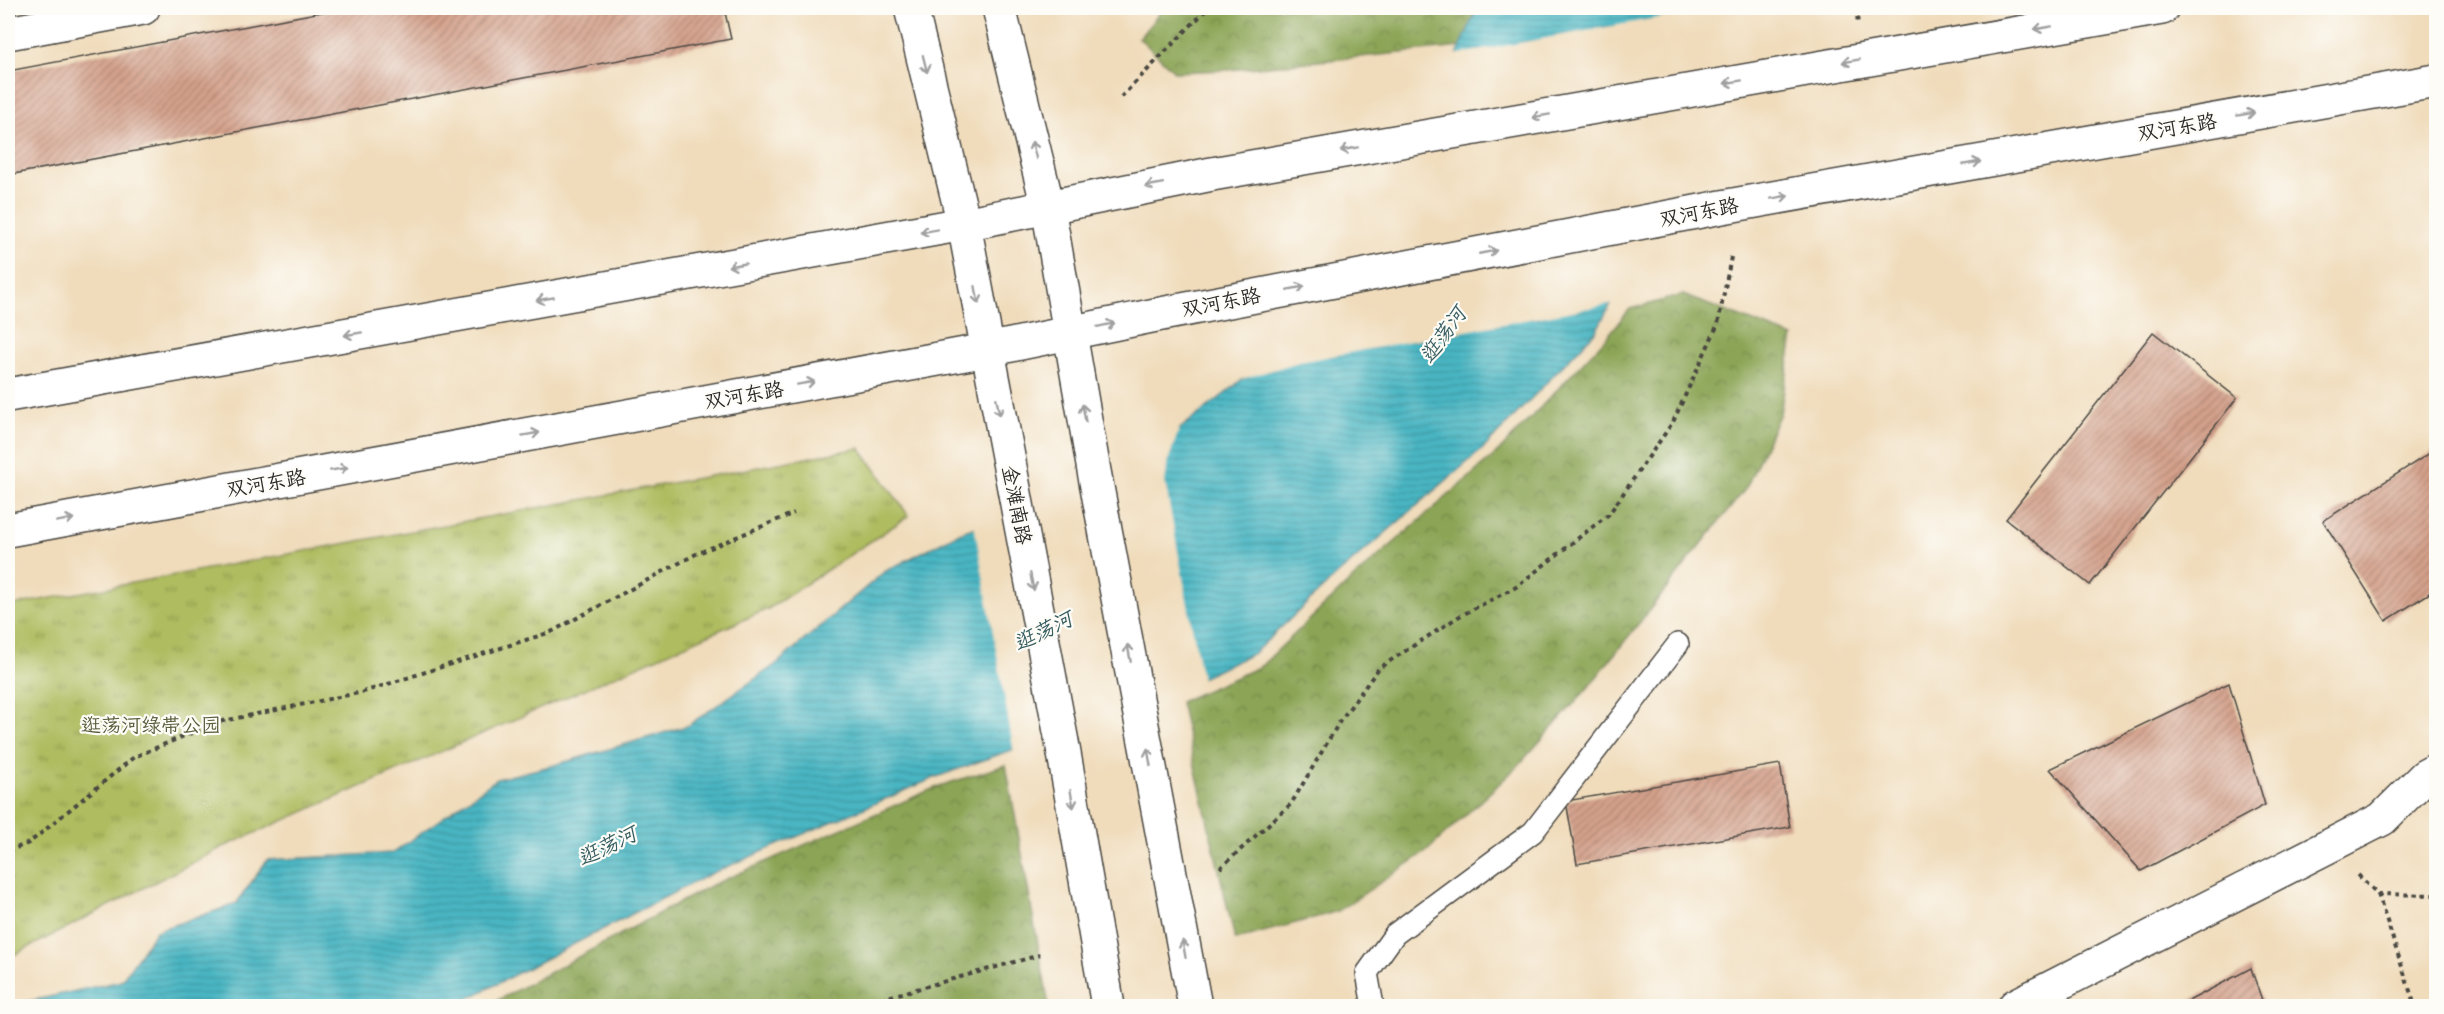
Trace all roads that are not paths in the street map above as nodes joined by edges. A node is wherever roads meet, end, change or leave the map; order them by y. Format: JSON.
{"nodes":[{"id":1,"x":143,"y":8,"type":"edge"},
{"id":2,"x":911,"y":8,"type":"edge"},
{"id":3,"x":999,"y":8,"type":"edge"},
{"id":4,"x":2163,"y":8,"type":"edge"},
{"id":5,"x":8,"y":33,"type":"edge"},
{"id":6,"x":2436,"y":81,"type":"edge"},
{"id":7,"x":1048,"y":207,"type":"junction"},
{"id":8,"x":964,"y":224,"type":"junction"},
{"id":9,"x":1070,"y":333,"type":"junction"},
{"id":10,"x":987,"y":350,"type":"junction"},
{"id":11,"x":8,"y":395,"type":"edge"},
{"id":12,"x":8,"y":530,"type":"edge"},
{"id":13,"x":1678,"y":644,"type":"dead end"},
{"id":14,"x":2436,"y":770,"type":"edge"},
{"id":15,"x":1108,"y":1006,"type":"edge"},
{"id":16,"x":1195,"y":1006,"type":"edge"},
{"id":17,"x":1373,"y":1006,"type":"edge"},
{"id":18,"x":2014,"y":1006,"type":"edge"}],
"edges":[{"from":1,"to":5,"type":"street"},
{"from":2,"to":8,"type":"street","name":"金滩南路","one_way":true},
{"from":7,"to":3,"type":"street","one_way":true},
{"from":4,"to":7,"type":"street","one_way":true},
{"from":9,"to":6,"type":"street","name":"双河东路","one_way":true},
{"from":7,"to":8,"type":"street"},
{"from":7,"to":9,"type":"street"},
{"from":8,"to":10,"type":"street","name":"金滩南路","one_way":true},
{"from":8,"to":11,"type":"street","one_way":true},
{"from":9,"to":10,"type":"street","name":"双河东路"},
{"from":16,"to":9,"type":"street","one_way":true},
{"from":12,"to":10,"type":"street","name":"双河东路","one_way":true},
{"from":10,"to":15,"type":"street","name":"金滩南路","one_way":true},
{"from":13,"to":17,"type":"lane"},
{"from":14,"to":18,"type":"street"}]}
